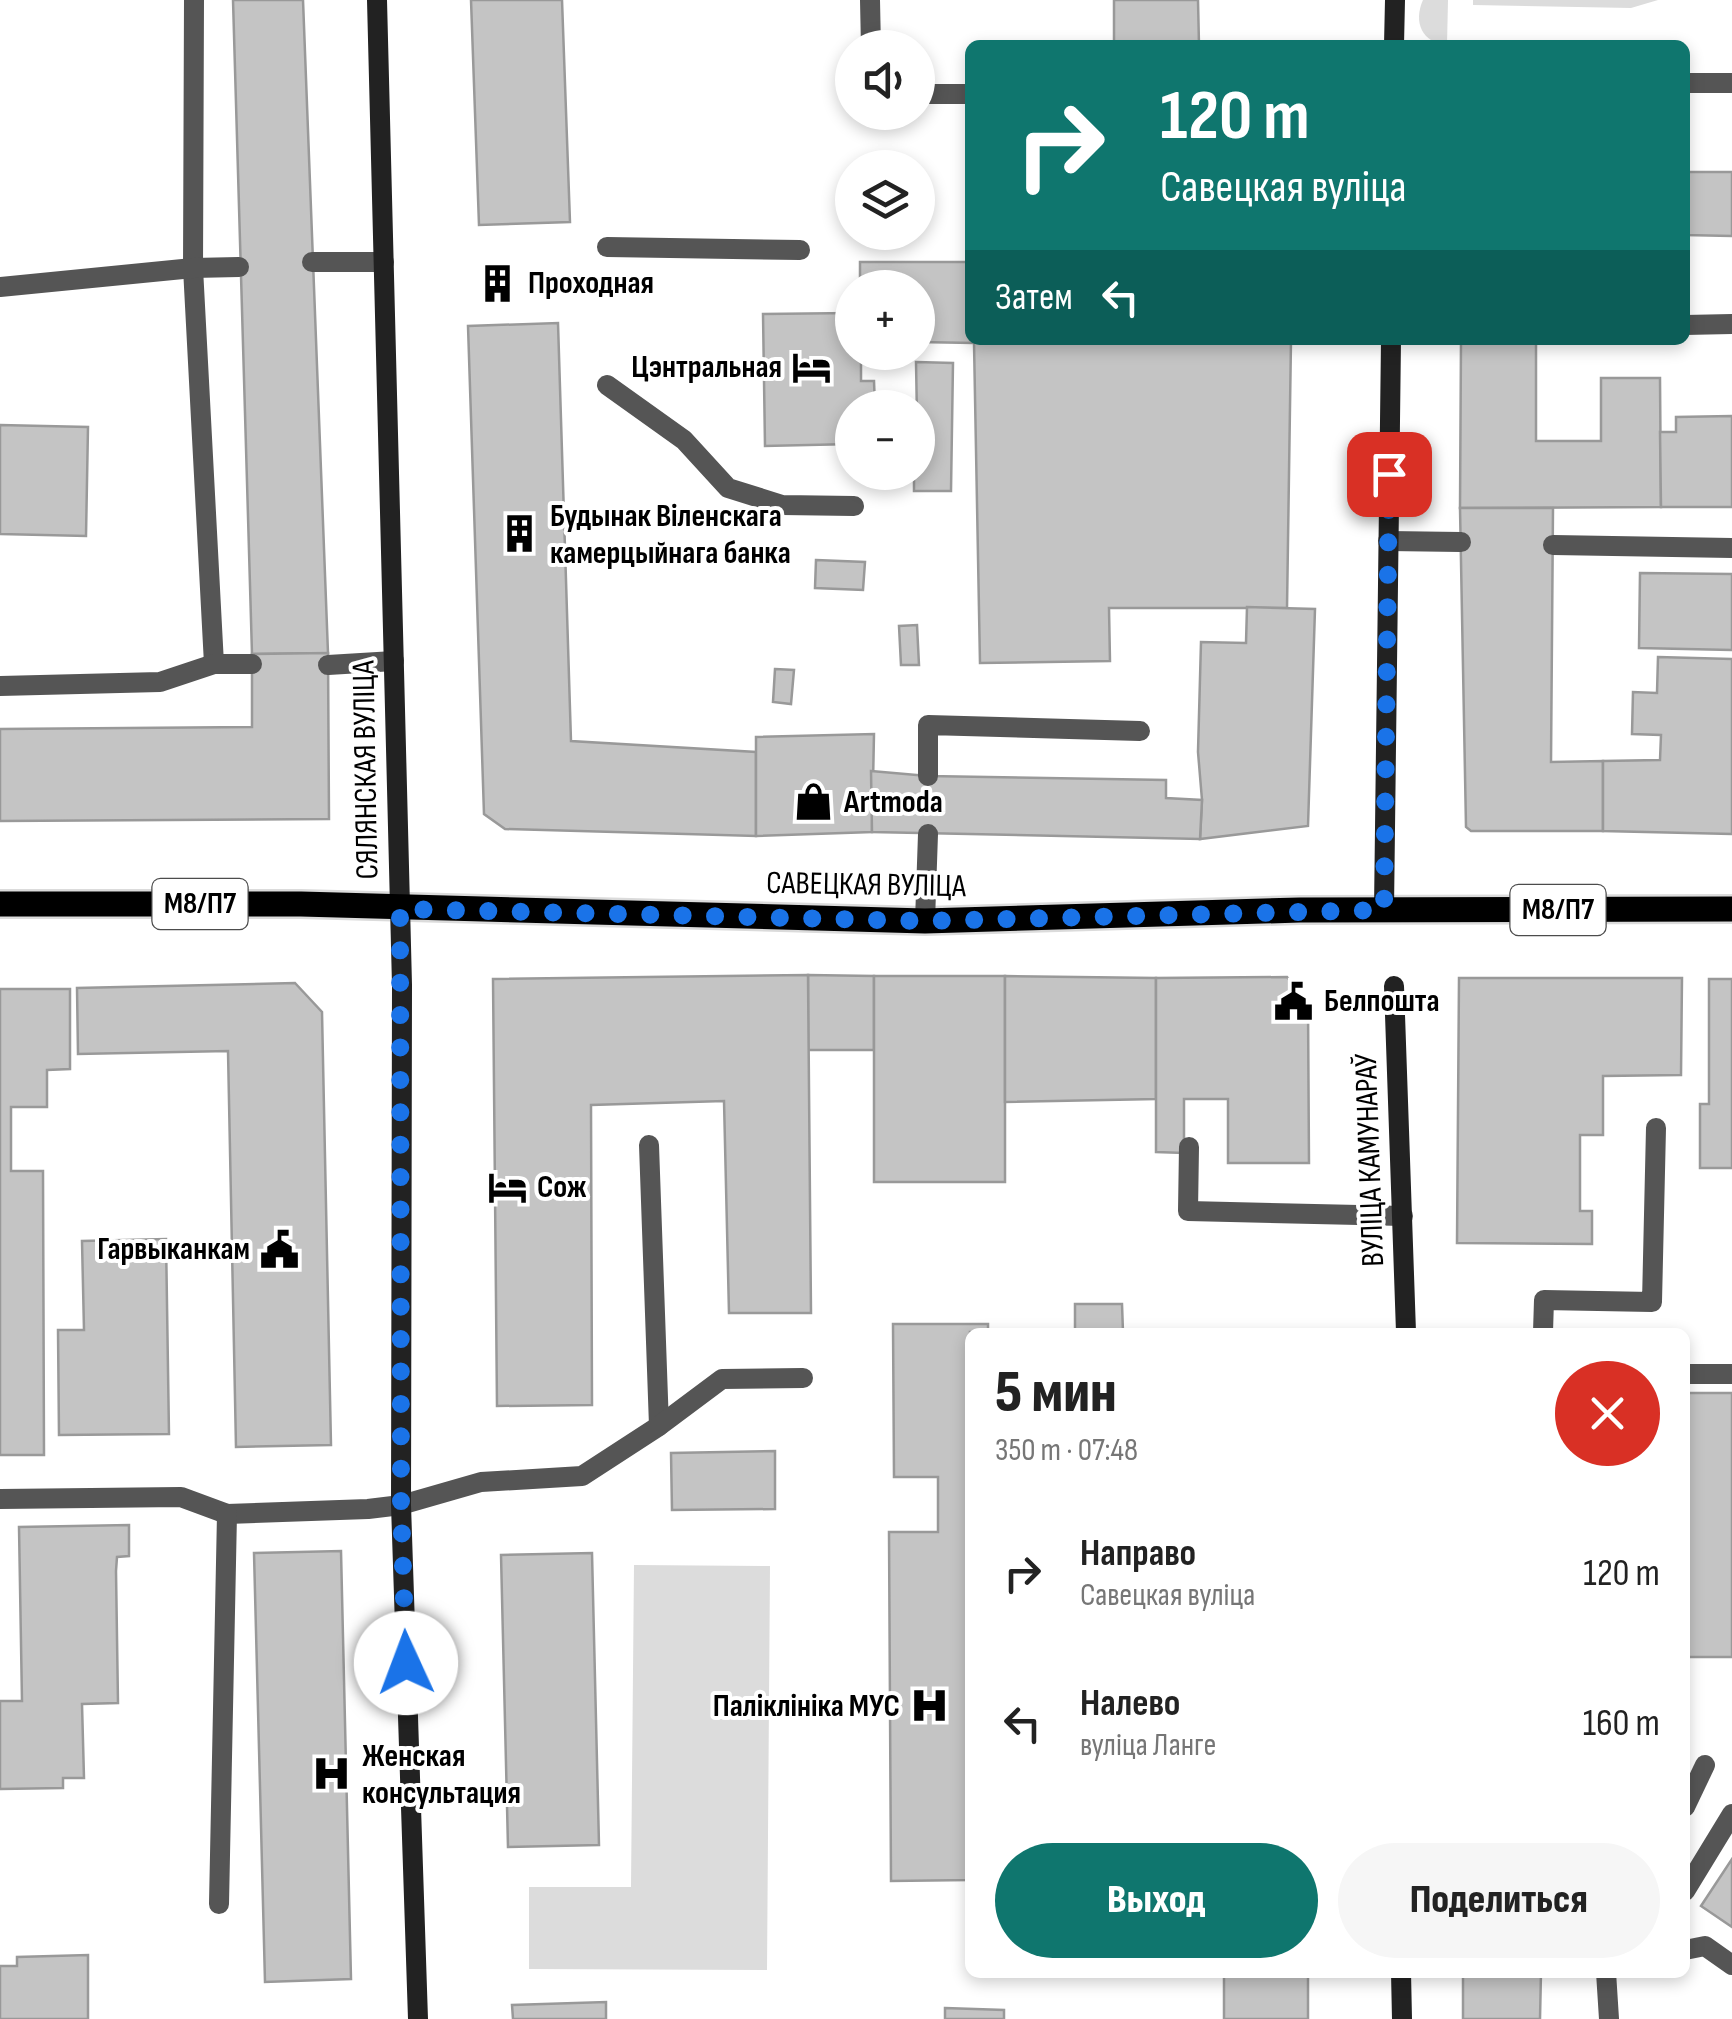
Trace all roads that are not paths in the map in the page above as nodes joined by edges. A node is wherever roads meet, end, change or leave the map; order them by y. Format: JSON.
{"nodes":[{"id":1,"x":194,"y":0,"type":"edge"},
{"id":2,"x":377,"y":0,"type":"edge"},
{"id":3,"x":870,"y":0,"type":"edge"},
{"id":4,"x":1394,"y":0,"type":"edge"},
{"id":5,"x":871,"y":30,"type":"edge"},
{"id":6,"x":1394,"y":40,"type":"edge"},
{"id":7,"x":1690,"y":83,"type":"edge"},
{"id":8,"x":1732,"y":83,"type":"edge"},
{"id":9,"x":935,"y":94,"type":"edge"},
{"id":10,"x":965,"y":94,"type":"edge"},
{"id":11,"x":606,"y":247,"type":"dead end"},
{"id":12,"x":800,"y":250,"type":"dead end"},
{"id":13,"x":312,"y":262,"type":"dead end"},
{"id":14,"x":384,"y":262,"type":"junction"},
{"id":15,"x":239,"y":266,"type":"dead end"},
{"id":16,"x":192,"y":268,"type":"junction"},
{"id":17,"x":0,"y":287,"type":"edge"},
{"id":18,"x":1732,"y":324,"type":"edge"},
{"id":19,"x":1690,"y":325,"type":"edge"},
{"id":20,"x":1390,"y":345,"type":"edge"},
{"id":21,"x":607,"y":385,"type":"dead end"},
{"id":22,"x":854,"y":506,"type":"dead end"},
{"id":23,"x":1388,"y":541,"type":"junction"},
{"id":24,"x":1461,"y":542,"type":"dead end"},
{"id":25,"x":1553,"y":545,"type":"dead end"},
{"id":26,"x":1732,"y":548,"type":"edge"},
{"id":27,"x":394,"y":662,"type":"junction"},
{"id":28,"x":214,"y":664,"type":"junction"},
{"id":29,"x":252,"y":664,"type":"dead end"},
{"id":30,"x":328,"y":664,"type":"dead end"},
{"id":31,"x":0,"y":686,"type":"edge"},
{"id":32,"x":1140,"y":731,"type":"dead end"},
{"id":33,"x":928,"y":776,"type":"dead end"},
{"id":34,"x":928,"y":834,"type":"dead end"},
{"id":35,"x":0,"y":904,"type":"edge"},
{"id":36,"x":400,"y":909,"type":"junction"},
{"id":37,"x":1732,"y":909,"type":"edge"},
{"id":38,"x":1384,"y":910,"type":"junction"},
{"id":39,"x":925,"y":921,"type":"junction"},
{"id":40,"x":1394,"y":986,"type":"dead end"},
{"id":41,"x":1656,"y":1128,"type":"dead end"},
{"id":42,"x":649,"y":1145,"type":"dead end"},
{"id":43,"x":1190,"y":1146,"type":"dead end"},
{"id":44,"x":1403,"y":1216,"type":"junction"},
{"id":45,"x":1406,"y":1328,"type":"edge"},
{"id":46,"x":1543,"y":1328,"type":"edge"},
{"id":47,"x":1690,"y":1374,"type":"edge"},
{"id":48,"x":1732,"y":1374,"type":"edge"},
{"id":49,"x":803,"y":1378,"type":"dead end"},
{"id":50,"x":659,"y":1426,"type":"junction"},
{"id":51,"x":0,"y":1499,"type":"edge"},
{"id":52,"x":401,"y":1504,"type":"junction"},
{"id":53,"x":228,"y":1514,"type":"junction"},
{"id":54,"x":1704,"y":1765,"type":"dead end"},
{"id":55,"x":1690,"y":1796,"type":"edge"},
{"id":56,"x":1732,"y":1814,"type":"edge"},
{"id":57,"x":1690,"y":1883,"type":"edge"},
{"id":58,"x":219,"y":1904,"type":"dead end"},
{"id":59,"x":1690,"y":1949,"type":"edge"},
{"id":60,"x":1732,"y":1966,"type":"edge"},
{"id":61,"x":1401,"y":1978,"type":"edge"},
{"id":62,"x":1606,"y":1978,"type":"edge"},
{"id":63,"x":418,"y":2019,"type":"edge"},
{"id":64,"x":1402,"y":2019,"type":"edge"},
{"id":65,"x":1609,"y":2019,"type":"edge"}],
"edges":[{"from":1,"to":16,"type":"lane"},
{"from":2,"to":14,"type":"street","name":"СЯЛЯНСКАЯ ВУЛІЦА"},
{"from":3,"to":5,"type":"lane"},
{"from":4,"to":6,"type":"street"},
{"from":7,"to":8,"type":"lane"},
{"from":9,"to":10,"type":"lane"},
{"from":11,"to":12,"type":"lane"},
{"from":13,"to":14,"type":"lane"},
{"from":14,"to":27,"type":"street","name":"СЯЛЯНСКАЯ ВУЛІЦА"},
{"from":15,"to":16,"type":"lane"},
{"from":16,"to":17,"type":"lane"},
{"from":16,"to":28,"type":"lane"},
{"from":18,"to":19,"type":"lane"},
{"from":20,"to":23,"type":"street"},
{"from":21,"to":22,"type":"lane"},
{"from":23,"to":24,"type":"lane"},
{"from":23,"to":38,"type":"street"},
{"from":25,"to":26,"type":"lane"},
{"from":27,"to":30,"type":"lane"},
{"from":27,"to":36,"type":"street","name":"СЯЛЯНСКАЯ ВУЛІЦА"},
{"from":28,"to":29,"type":"lane"},
{"from":28,"to":31,"type":"lane"},
{"from":32,"to":33,"type":"lane"},
{"from":34,"to":39,"type":"lane"},
{"from":35,"to":36,"type":"main road","name":"САВЕЦКАЯ ВУЛІЦА","number":"М8/П7"},
{"from":36,"to":39,"type":"main road","name":"САВЕЦКАЯ ВУЛІЦА","number":"М8/П7"},
{"from":36,"to":52,"type":"street","name":"СЯЛЯНСКАЯ ВУЛІЦА"},
{"from":37,"to":38,"type":"main road","name":"САВЕЦКАЯ ВУЛІЦА","number":"М8/П7"},
{"from":38,"to":39,"type":"main road","name":"САВЕЦКАЯ ВУЛІЦА","number":"М8/П7"},
{"from":40,"to":44,"type":"street","name":"ВУЛІЦА КАМУНАРАЎ"},
{"from":41,"to":46,"type":"lane"},
{"from":42,"to":50,"type":"lane"},
{"from":43,"to":44,"type":"lane"},
{"from":44,"to":45,"type":"street","name":"ВУЛІЦА КАМУНАРАЎ"},
{"from":47,"to":48,"type":"lane"},
{"from":49,"to":50,"type":"lane"},
{"from":50,"to":52,"type":"lane"},
{"from":51,"to":53,"type":"lane"},
{"from":52,"to":53,"type":"lane"},
{"from":52,"to":63,"type":"street","name":"СЯЛЯНСКАЯ ВУЛІЦА"},
{"from":53,"to":58,"type":"lane"},
{"from":54,"to":55,"type":"lane"},
{"from":56,"to":57,"type":"lane"},
{"from":59,"to":60,"type":"lane"},
{"from":61,"to":64,"type":"street"},
{"from":62,"to":65,"type":"lane"}]}
